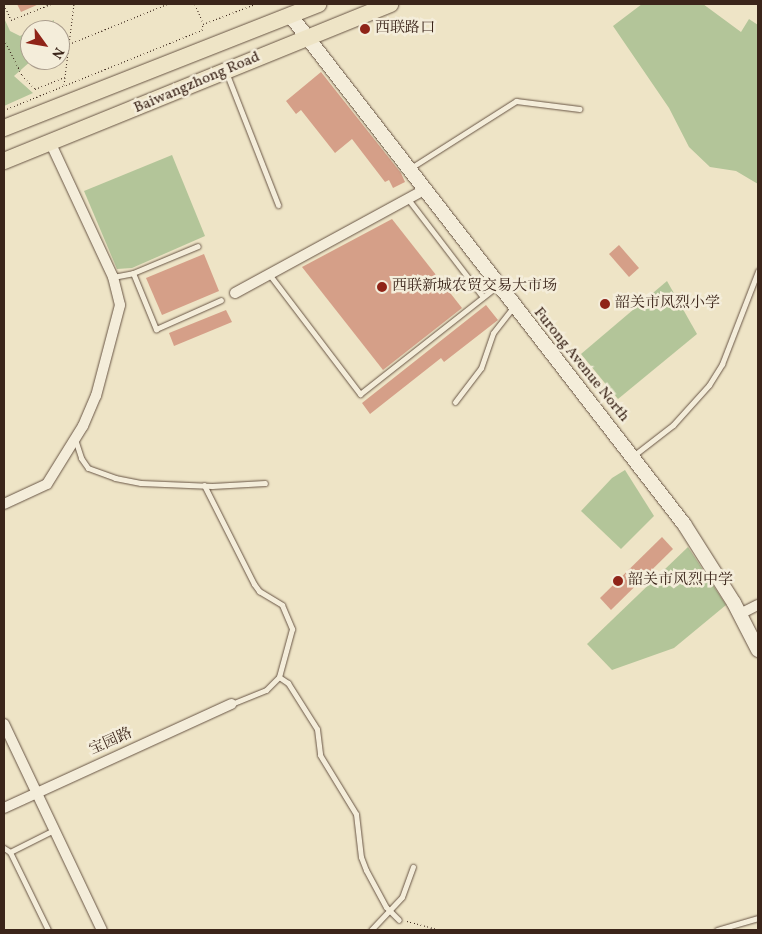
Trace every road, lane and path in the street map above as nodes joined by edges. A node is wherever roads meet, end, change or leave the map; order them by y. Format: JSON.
{"nodes":[{"id":1,"x":4,"y":4,"type":"edge"},
{"id":2,"x":51,"y":4,"type":"edge"},
{"id":3,"x":74,"y":4,"type":"edge"},
{"id":4,"x":167,"y":4,"type":"edge"},
{"id":5,"x":195,"y":4,"type":"edge"},
{"id":6,"x":255,"y":4,"type":"edge"},
{"id":7,"x":318,"y":4,"type":"edge"},
{"id":8,"x":390,"y":4,"type":"edge"},
{"id":9,"x":290,"y":15,"type":"junction"},
{"id":10,"x":203,"y":24,"type":"junction"},
{"id":11,"x":70,"y":36,"type":"edge"},
{"id":12,"x":306,"y":37,"type":"junction"},
{"id":13,"x":4,"y":40,"type":"edge"},
{"id":14,"x":70,"y":44,"type":"edge"},
{"id":15,"x":66,"y":70,"type":"edge"},
{"id":16,"x":226,"y":71,"type":"junction"},
{"id":17,"x":65,"y":77,"type":"junction"},
{"id":18,"x":64,"y":86,"type":"junction"},
{"id":19,"x":580,"y":109,"type":"dead end"},
{"id":20,"x":4,"y":110,"type":"edge"},
{"id":21,"x":4,"y":128,"type":"edge"},
{"id":22,"x":50,"y":142,"type":"junction"},
{"id":23,"x":4,"y":161,"type":"edge"},
{"id":24,"x":408,"y":170,"type":"junction"},
{"id":25,"x":424,"y":190,"type":"junction"},
{"id":26,"x":408,"y":198,"type":"junction"},
{"id":27,"x":278,"y":206,"type":"dead end"},
{"id":28,"x":198,"y":246,"type":"dead end"},
{"id":29,"x":758,"y":271,"type":"edge"},
{"id":30,"x":133,"y":273,"type":"junction"},
{"id":31,"x":269,"y":274,"type":"junction"},
{"id":32,"x":113,"y":277,"type":"junction"},
{"id":33,"x":498,"y":286,"type":"junction"},
{"id":34,"x":235,"y":293,"type":"dead end"},
{"id":35,"x":483,"y":297,"type":"junction"},
{"id":36,"x":221,"y":300,"type":"dead end"},
{"id":37,"x":514,"y":307,"type":"junction"},
{"id":38,"x":455,"y":402,"type":"dead end"},
{"id":39,"x":75,"y":438,"type":"junction"},
{"id":40,"x":634,"y":456,"type":"junction"},
{"id":41,"x":265,"y":483,"type":"dead end"},
{"id":42,"x":204,"y":485,"type":"junction"},
{"id":43,"x":4,"y":504,"type":"edge"},
{"id":44,"x":758,"y":606,"type":"edge"},
{"id":45,"x":740,"y":614,"type":"junction"},
{"id":46,"x":758,"y":650,"type":"edge"},
{"id":47,"x":279,"y":677,"type":"junction"},
{"id":48,"x":230,"y":704,"type":"joint"},
{"id":49,"x":4,"y":724,"type":"edge"},
{"id":50,"x":36,"y":793,"type":"junction"},
{"id":51,"x":4,"y":808,"type":"edge"},
{"id":52,"x":54,"y":830,"type":"junction"},
{"id":53,"x":4,"y":848,"type":"edge"},
{"id":54,"x":10,"y":852,"type":"junction"},
{"id":55,"x":413,"y":867,"type":"dead end"},
{"id":56,"x":390,"y":912,"type":"junction"},
{"id":57,"x":758,"y":918,"type":"edge"},
{"id":58,"x":399,"y":920,"type":"joint"},
{"id":59,"x":48,"y":930,"type":"edge"},
{"id":60,"x":102,"y":930,"type":"edge"},
{"id":61,"x":371,"y":930,"type":"edge"},
{"id":62,"x":440,"y":930,"type":"edge"},
{"id":63,"x":717,"y":930,"type":"edge"}],
"edges":[{"from":1,"to":2,"type":"path"},
{"from":3,"to":11,"type":"path"},
{"from":4,"to":14,"type":"path"},
{"from":5,"to":10,"type":"path"},
{"from":6,"to":10,"type":"path"},
{"from":7,"to":9,"type":"main road","name":"Baiwangzhong Road"},
{"from":8,"to":12,"type":"main road","name":"Baiwangzhong Road"},
{"from":9,"to":12,"type":"main road","name":"Furong Avenue North"},
{"from":9,"to":21,"type":"main road","name":"Baiwangzhong Road"},
{"from":10,"to":18,"type":"path"},
{"from":12,"to":16,"type":"main road","name":"Baiwangzhong Road"},
{"from":12,"to":24,"type":"main road","name":"Furong Avenue North"},
{"from":13,"to":17,"type":"path"},
{"from":15,"to":17,"type":"path"},
{"from":16,"to":22,"type":"main road","name":"Baiwangzhong Road"},
{"from":16,"to":27,"type":"lane"},
{"from":17,"to":18,"type":"path"},
{"from":18,"to":20,"type":"path"},
{"from":19,"to":24,"type":"lane"},
{"from":22,"to":23,"type":"main road","name":"Baiwangzhong Road"},
{"from":22,"to":32,"type":"street"},
{"from":24,"to":25,"type":"main road","name":"Furong Avenue North"},
{"from":25,"to":26,"type":"street"},
{"from":25,"to":33,"type":"main road","name":"Furong Avenue North"},
{"from":26,"to":31,"type":"street"},
{"from":26,"to":35,"type":"lane"},
{"from":28,"to":30,"type":"lane"},
{"from":29,"to":40,"type":"lane"},
{"from":30,"to":32,"type":"lane"},
{"from":30,"to":36,"type":"lane"},
{"from":31,"to":34,"type":"street"},
{"from":31,"to":35,"type":"lane"},
{"from":32,"to":39,"type":"street"},
{"from":33,"to":35,"type":"lane"},
{"from":33,"to":37,"type":"main road","name":"Furong Avenue North"},
{"from":37,"to":38,"type":"lane"},
{"from":37,"to":40,"type":"main road","name":"Furong Avenue North"},
{"from":39,"to":42,"type":"lane"},
{"from":39,"to":43,"type":"street"},
{"from":40,"to":45,"type":"main road","name":"Furong Avenue North"},
{"from":41,"to":42,"type":"lane"},
{"from":42,"to":47,"type":"lane"},
{"from":44,"to":45,"type":"street"},
{"from":45,"to":46,"type":"main road","name":"Furong Avenue North"},
{"from":47,"to":48,"type":"lane"},
{"from":47,"to":56,"type":"lane"},
{"from":48,"to":50,"type":"street","name":"宝园路"},
{"from":49,"to":50,"type":"street"},
{"from":50,"to":51,"type":"street","name":"宝园路"},
{"from":50,"to":52,"type":"street"},
{"from":52,"to":54,"type":"lane"},
{"from":52,"to":60,"type":"street"},
{"from":53,"to":54,"type":"lane"},
{"from":54,"to":59,"type":"lane"},
{"from":55,"to":56,"type":"lane"},
{"from":56,"to":58,"type":"lane"},
{"from":56,"to":61,"type":"lane"},
{"from":57,"to":63,"type":"lane"},
{"from":58,"to":62,"type":"path"}]}
